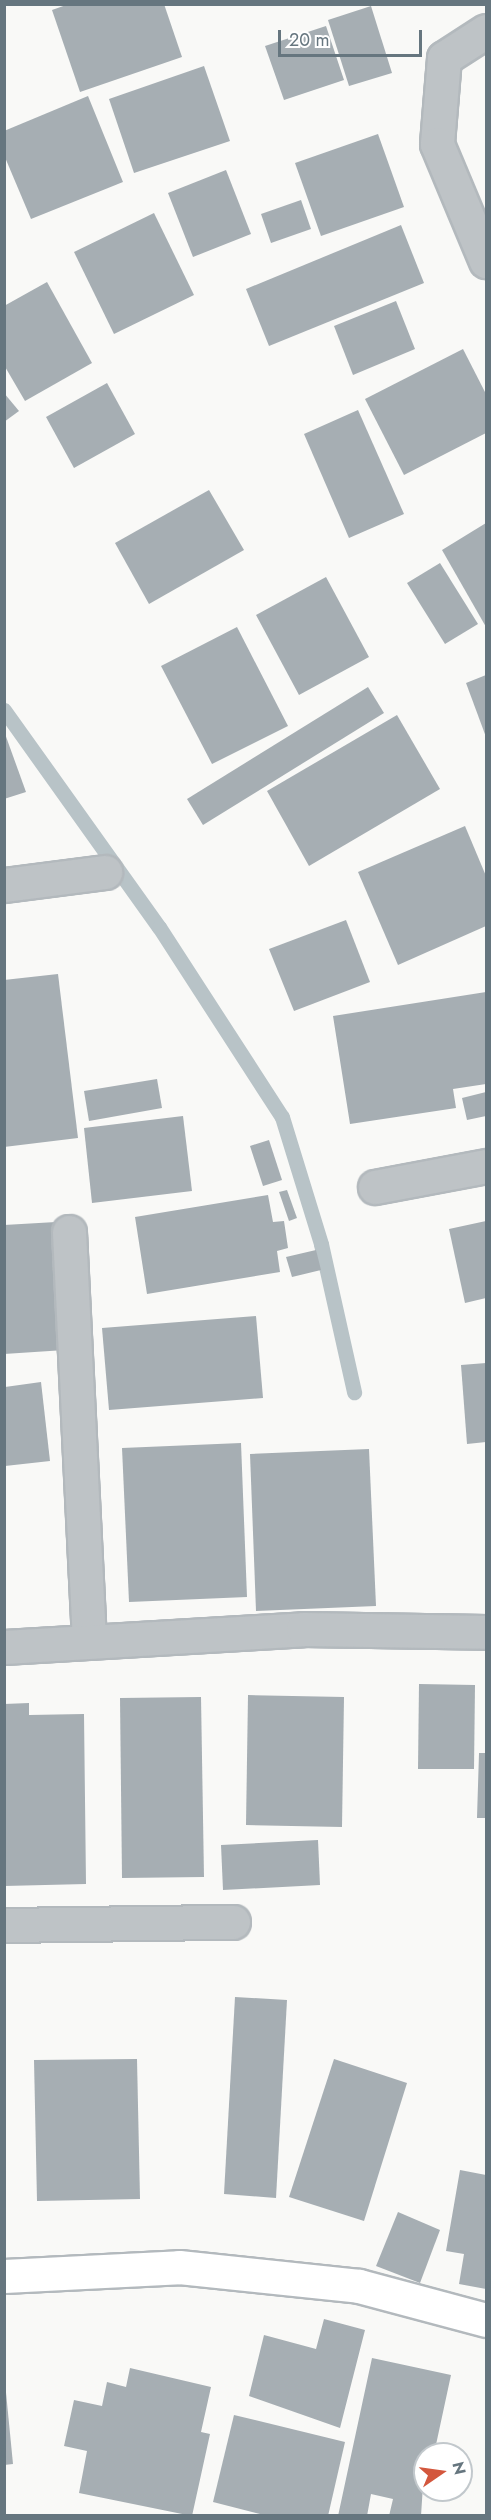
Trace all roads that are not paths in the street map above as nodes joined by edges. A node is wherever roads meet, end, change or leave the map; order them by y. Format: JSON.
{"nodes":[{"id":1,"x":486,"y":31,"type":"edge"},
{"id":2,"x":486,"y":261,"type":"edge"},
{"id":3,"x":105,"y":872,"type":"dead end"},
{"id":4,"x":4,"y":885,"type":"edge"},
{"id":5,"x":486,"y":1166,"type":"edge"},
{"id":6,"x":375,"y":1187,"type":"dead end"},
{"id":7,"x":69,"y":1232,"type":"dead end"},
{"id":8,"x":486,"y":1632,"type":"edge"},
{"id":9,"x":89,"y":1642,"type":"junction"},
{"id":10,"x":4,"y":1647,"type":"edge"},
{"id":11,"x":233,"y":1922,"type":"dead end"},
{"id":12,"x":4,"y":1925,"type":"edge"},
{"id":13,"x":4,"y":2276,"type":"edge"},
{"id":14,"x":486,"y":2320,"type":"edge"}],
"edges":[{"from":1,"to":2,"type":"street"},
{"from":3,"to":4,"type":"street"},
{"from":5,"to":6,"type":"street"},
{"from":7,"to":9,"type":"street"},
{"from":8,"to":9,"type":"street"},
{"from":9,"to":10,"type":"street"},
{"from":11,"to":12,"type":"street"},
{"from":13,"to":14,"type":"main road"}]}
